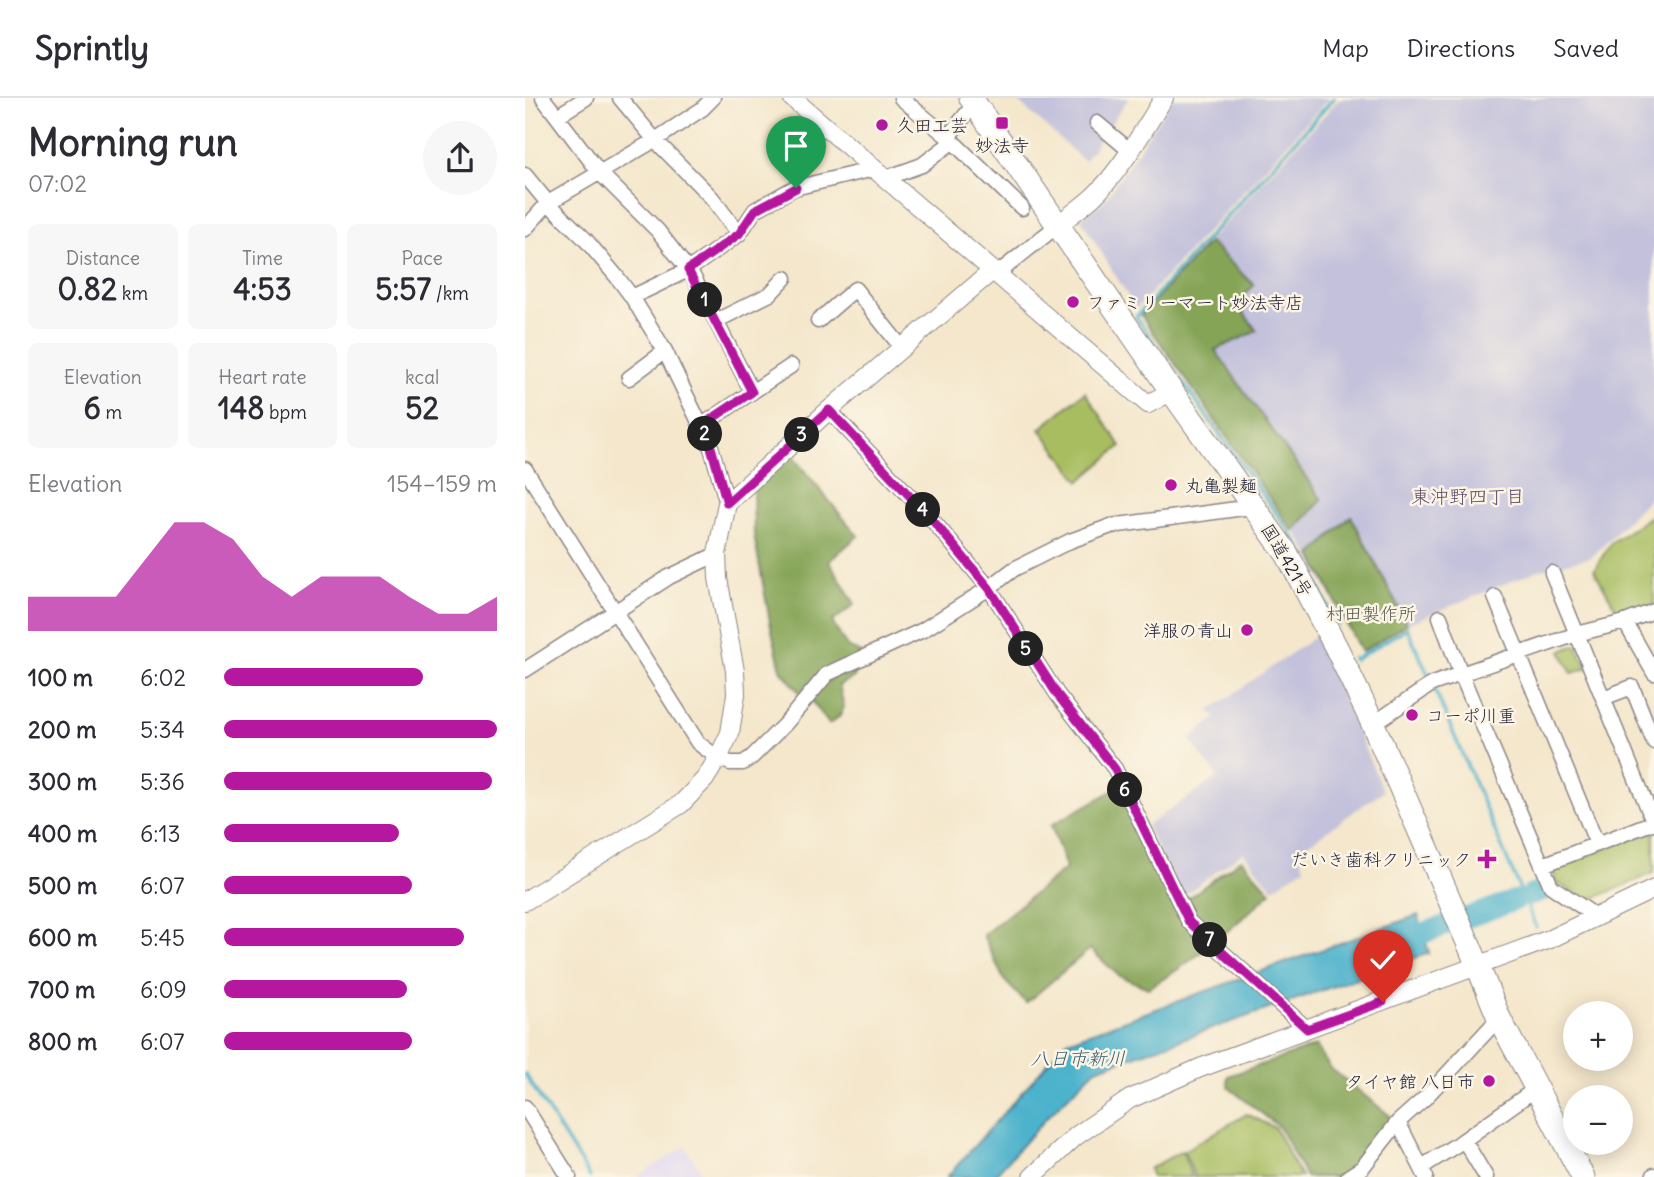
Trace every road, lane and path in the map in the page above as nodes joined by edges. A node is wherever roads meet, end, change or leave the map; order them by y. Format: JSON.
{"nodes":[{"id":1,"x":543,"y":98,"type":"edge"},
{"id":2,"x":586,"y":98,"type":"edge"},
{"id":3,"x":620,"y":98,"type":"edge"},
{"id":4,"x":713,"y":98,"type":"edge"},
{"id":5,"x":792,"y":98,"type":"edge"},
{"id":6,"x":901,"y":98,"type":"edge"},
{"id":7,"x":1164,"y":98,"type":"edge"},
{"id":8,"x":973,"y":101,"type":"edge"},
{"id":9,"x":557,"y":116,"type":"junction"},
{"id":10,"x":1097,"y":123,"type":"dead end"},
{"id":11,"x":655,"y":140,"type":"junction"},
{"id":12,"x":950,"y":140,"type":"junction"},
{"id":13,"x":1129,"y":150,"type":"junction"},
{"id":14,"x":600,"y":173,"type":"junction"},
{"id":15,"x":880,"y":173,"type":"junction"},
{"id":16,"x":525,"y":175,"type":"edge"},
{"id":17,"x":548,"y":203,"type":"junction"},
{"id":18,"x":1022,"y":208,"type":"dead end"},
{"id":19,"x":1058,"y":225,"type":"junction"},
{"id":20,"x":525,"y":229,"type":"edge"},
{"id":21,"x":739,"y":234,"type":"junction"},
{"id":22,"x":688,"y":270,"type":"junction"},
{"id":23,"x":991,"y":271,"type":"junction"},
{"id":24,"x":785,"y":278,"type":"dead end"},
{"id":25,"x":632,"y":297,"type":"junction"},
{"id":26,"x":716,"y":321,"type":"junction"},
{"id":27,"x":818,"y":321,"type":"dead end"},
{"id":28,"x":902,"y":348,"type":"junction"},
{"id":29,"x":666,"y":351,"type":"junction"},
{"id":30,"x":792,"y":366,"type":"dead end"},
{"id":31,"x":629,"y":379,"type":"dead end"},
{"id":32,"x":1172,"y":391,"type":"junction"},
{"id":33,"x":752,"y":392,"type":"junction"},
{"id":34,"x":829,"y":410,"type":"junction"},
{"id":35,"x":701,"y":426,"type":"junction"},
{"id":36,"x":525,"y":469,"type":"edge"},
{"id":37,"x":1248,"y":499,"type":"junction"},
{"id":38,"x":727,"y":503,"type":"junction"},
{"id":39,"x":717,"y":554,"type":"junction"},
{"id":40,"x":1552,"y":573,"type":"dead end"},
{"id":41,"x":989,"y":588,"type":"junction"},
{"id":42,"x":1496,"y":597,"type":"dead end"},
{"id":43,"x":1654,"y":611,"type":"edge"},
{"id":44,"x":615,"y":613,"type":"junction"},
{"id":45,"x":1440,"y":617,"type":"dead end"},
{"id":46,"x":1625,"y":622,"type":"junction"},
{"id":47,"x":1577,"y":634,"type":"junction"},
{"id":48,"x":1519,"y":654,"type":"junction"},
{"id":49,"x":525,"y":670,"type":"edge"},
{"id":50,"x":1654,"y":673,"type":"edge"},
{"id":51,"x":1461,"y":674,"type":"junction"},
{"id":52,"x":1603,"y":698,"type":"junction"},
{"id":53,"x":1373,"y":724,"type":"junction"},
{"id":54,"x":1654,"y":742,"type":"edge"},
{"id":55,"x":718,"y":758,"type":"junction"},
{"id":56,"x":1654,"y":822,"type":"edge"},
{"id":57,"x":1597,"y":844,"type":"junction"},
{"id":58,"x":1543,"y":865,"type":"junction"},
{"id":59,"x":1654,"y":889,"type":"edge"},
{"id":60,"x":525,"y":901,"type":"edge"},
{"id":61,"x":1597,"y":917,"type":"junction"},
{"id":62,"x":1474,"y":957,"type":"junction"},
{"id":63,"x":1499,"y":1018,"type":"junction"},
{"id":64,"x":1307,"y":1029,"type":"junction"},
{"id":65,"x":1537,"y":1088,"type":"junction"},
{"id":66,"x":525,"y":1107,"type":"edge"},
{"id":67,"x":1398,"y":1122,"type":"junction"},
{"id":68,"x":1464,"y":1140,"type":"junction"},
{"id":69,"x":1365,"y":1172,"type":"edge"},
{"id":70,"x":1424,"y":1172,"type":"edge"},
{"id":71,"x":569,"y":1177,"type":"edge"},
{"id":72,"x":1032,"y":1177,"type":"edge"},
{"id":73,"x":1348,"y":1177,"type":"edge"},
{"id":74,"x":1486,"y":1177,"type":"edge"},
{"id":75,"x":1583,"y":1177,"type":"edge"}],
"edges":[{"from":1,"to":9,"type":"street"},
{"from":2,"to":9,"type":"street"},
{"from":3,"to":11,"type":"street"},
{"from":4,"to":11,"type":"street"},
{"from":5,"to":15,"type":"street"},
{"from":6,"to":12,"type":"street"},
{"from":7,"to":13,"type":"street"},
{"from":8,"to":12,"type":"street"},
{"from":8,"to":19,"type":"highway","name":"国道421号"},
{"from":9,"to":14,"type":"street"},
{"from":10,"to":13,"type":"street"},
{"from":11,"to":14,"type":"street"},
{"from":11,"to":21,"type":"street"},
{"from":12,"to":15,"type":"street"},
{"from":12,"to":18,"type":"street"},
{"from":13,"to":19,"type":"street"},
{"from":14,"to":17,"type":"street"},
{"from":14,"to":22,"type":"street"},
{"from":15,"to":21,"type":"street"},
{"from":15,"to":23,"type":"street"},
{"from":16,"to":17,"type":"street"},
{"from":17,"to":20,"type":"street"},
{"from":17,"to":25,"type":"street"},
{"from":19,"to":23,"type":"street"},
{"from":19,"to":32,"type":"highway","name":"国道421号"},
{"from":21,"to":22,"type":"street"},
{"from":22,"to":25,"type":"street"},
{"from":22,"to":26,"type":"street"},
{"from":23,"to":28,"type":"street"},
{"from":23,"to":32,"type":"street"},
{"from":24,"to":26,"type":"street"},
{"from":25,"to":29,"type":"street"},
{"from":26,"to":33,"type":"street"},
{"from":27,"to":28,"type":"street"},
{"from":28,"to":34,"type":"street"},
{"from":29,"to":31,"type":"street"},
{"from":29,"to":35,"type":"street"},
{"from":30,"to":33,"type":"street"},
{"from":32,"to":37,"type":"highway","name":"国道421号"},
{"from":33,"to":35,"type":"street"},
{"from":34,"to":38,"type":"street"},
{"from":34,"to":41,"type":"street"},
{"from":35,"to":38,"type":"street"},
{"from":36,"to":44,"type":"street"},
{"from":37,"to":41,"type":"street"},
{"from":37,"to":53,"type":"highway","name":"国道421号"},
{"from":38,"to":39,"type":"street"},
{"from":39,"to":44,"type":"street"},
{"from":39,"to":55,"type":"street"},
{"from":40,"to":47,"type":"street"},
{"from":41,"to":55,"type":"street"},
{"from":41,"to":64,"type":"street"},
{"from":42,"to":48,"type":"street"},
{"from":43,"to":46,"type":"street"},
{"from":44,"to":49,"type":"street"},
{"from":44,"to":55,"type":"street"},
{"from":45,"to":51,"type":"street"},
{"from":46,"to":47,"type":"street"},
{"from":46,"to":50,"type":"street"},
{"from":47,"to":48,"type":"street"},
{"from":47,"to":52,"type":"street"},
{"from":48,"to":51,"type":"street"},
{"from":48,"to":57,"type":"street"},
{"from":51,"to":53,"type":"street"},
{"from":51,"to":58,"type":"street"},
{"from":52,"to":54,"type":"street"},
{"from":52,"to":56,"type":"street"},
{"from":53,"to":62,"type":"highway","name":"国道421号"},
{"from":55,"to":60,"type":"street"},
{"from":56,"to":57,"type":"street"},
{"from":57,"to":58,"type":"street"},
{"from":58,"to":61,"type":"street"},
{"from":59,"to":61,"type":"street"},
{"from":61,"to":62,"type":"street"},
{"from":62,"to":63,"type":"highway","name":"国道421号"},
{"from":62,"to":64,"type":"street"},
{"from":63,"to":65,"type":"highway","name":"国道421号"},
{"from":63,"to":67,"type":"street"},
{"from":64,"to":72,"type":"street"},
{"from":65,"to":68,"type":"street"},
{"from":65,"to":75,"type":"highway","name":"国道421号"},
{"from":66,"to":71,"type":"street"},
{"from":67,"to":69,"type":"street"},
{"from":67,"to":70,"type":"street"},
{"from":68,"to":70,"type":"street"},
{"from":68,"to":74,"type":"street"},
{"from":69,"to":73,"type":"street"}]}
